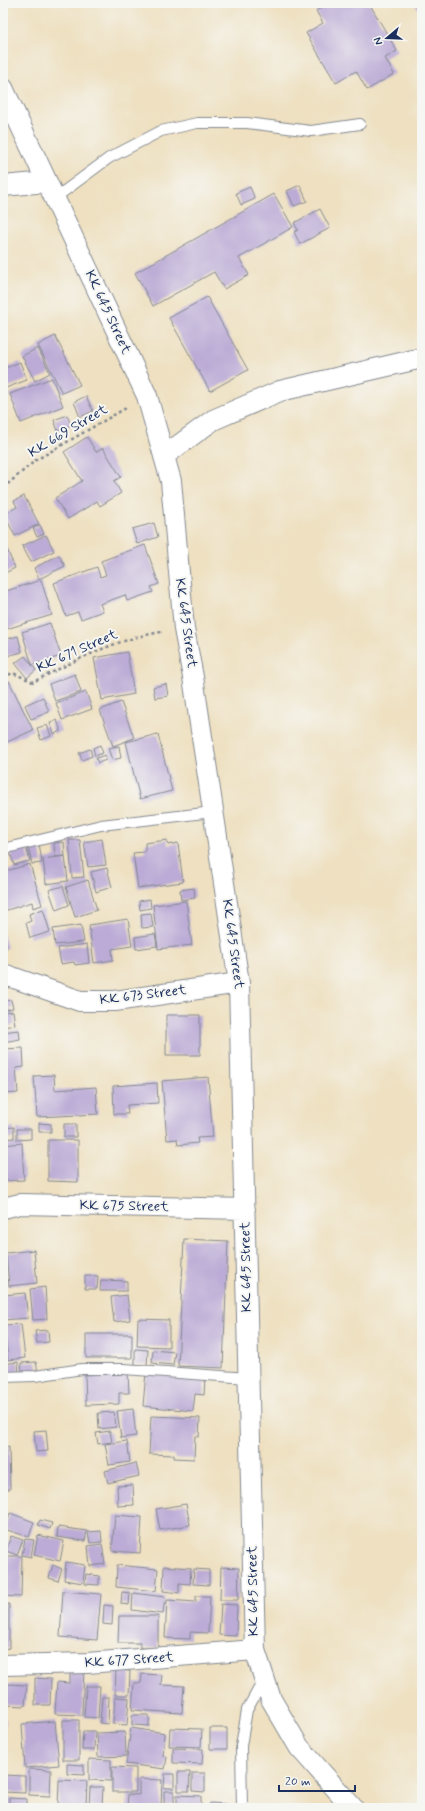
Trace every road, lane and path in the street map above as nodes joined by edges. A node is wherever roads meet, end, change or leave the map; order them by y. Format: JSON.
{"nodes":[{"id":1,"x":3,"y":88,"type":"edge"},
{"id":2,"x":360,"y":124,"type":"dead end"},
{"id":3,"x":3,"y":186,"type":"edge"},
{"id":4,"x":51,"y":190,"type":"junction"},
{"id":5,"x":422,"y":358,"type":"edge"},
{"id":6,"x":147,"y":396,"type":"junction"},
{"id":7,"x":164,"y":456,"type":"junction"},
{"id":8,"x":3,"y":488,"type":"edge"},
{"id":9,"x":184,"y":629,"type":"junction"},
{"id":10,"x":3,"y":677,"type":"edge"},
{"id":11,"x":213,"y":812,"type":"junction"},
{"id":12,"x":3,"y":848,"type":"edge"},
{"id":13,"x":3,"y":974,"type":"edge"},
{"id":14,"x":239,"y":983,"type":"junction"},
{"id":15,"x":3,"y":1208,"type":"edge"},
{"id":16,"x":245,"y":1208,"type":"junction"},
{"id":17,"x":3,"y":1376,"type":"edge"},
{"id":18,"x":248,"y":1378,"type":"junction"},
{"id":19,"x":254,"y":1650,"type":"junction"},
{"id":20,"x":3,"y":1665,"type":"edge"},
{"id":21,"x":264,"y":1679,"type":"junction"},
{"id":22,"x":242,"y":1808,"type":"edge"},
{"id":23,"x":353,"y":1808,"type":"edge"}],
"edges":[{"from":1,"to":4,"type":"street","name":"KK 645 Street"},
{"from":2,"to":4,"type":"lane"},
{"from":3,"to":4,"type":"street"},
{"from":4,"to":6,"type":"street","name":"KK 645 Street"},
{"from":5,"to":7,"type":"street"},
{"from":6,"to":7,"type":"street","name":"KK 645 Street"},
{"from":6,"to":8,"type":"path","name":"KK 669 Street"},
{"from":7,"to":9,"type":"street","name":"KK 645 Street"},
{"from":9,"to":10,"type":"path","name":"KK 671 Street"},
{"from":9,"to":11,"type":"street","name":"KK 645 Street"},
{"from":11,"to":12,"type":"lane"},
{"from":11,"to":14,"type":"street","name":"KK 645 Street"},
{"from":13,"to":14,"type":"street","name":"KK 673 Street"},
{"from":14,"to":16,"type":"street","name":"KK 645 Street"},
{"from":15,"to":16,"type":"street","name":"KK 675 Street"},
{"from":16,"to":18,"type":"street","name":"KK 645 Street"},
{"from":17,"to":18,"type":"lane"},
{"from":18,"to":19,"type":"street","name":"KK 645 Street"},
{"from":19,"to":20,"type":"street","name":"KK 677 Street"},
{"from":19,"to":21,"type":"street","name":"KK 645 Street"},
{"from":21,"to":22,"type":"lane"},
{"from":21,"to":23,"type":"street","name":"KK 645 Street"}]}
